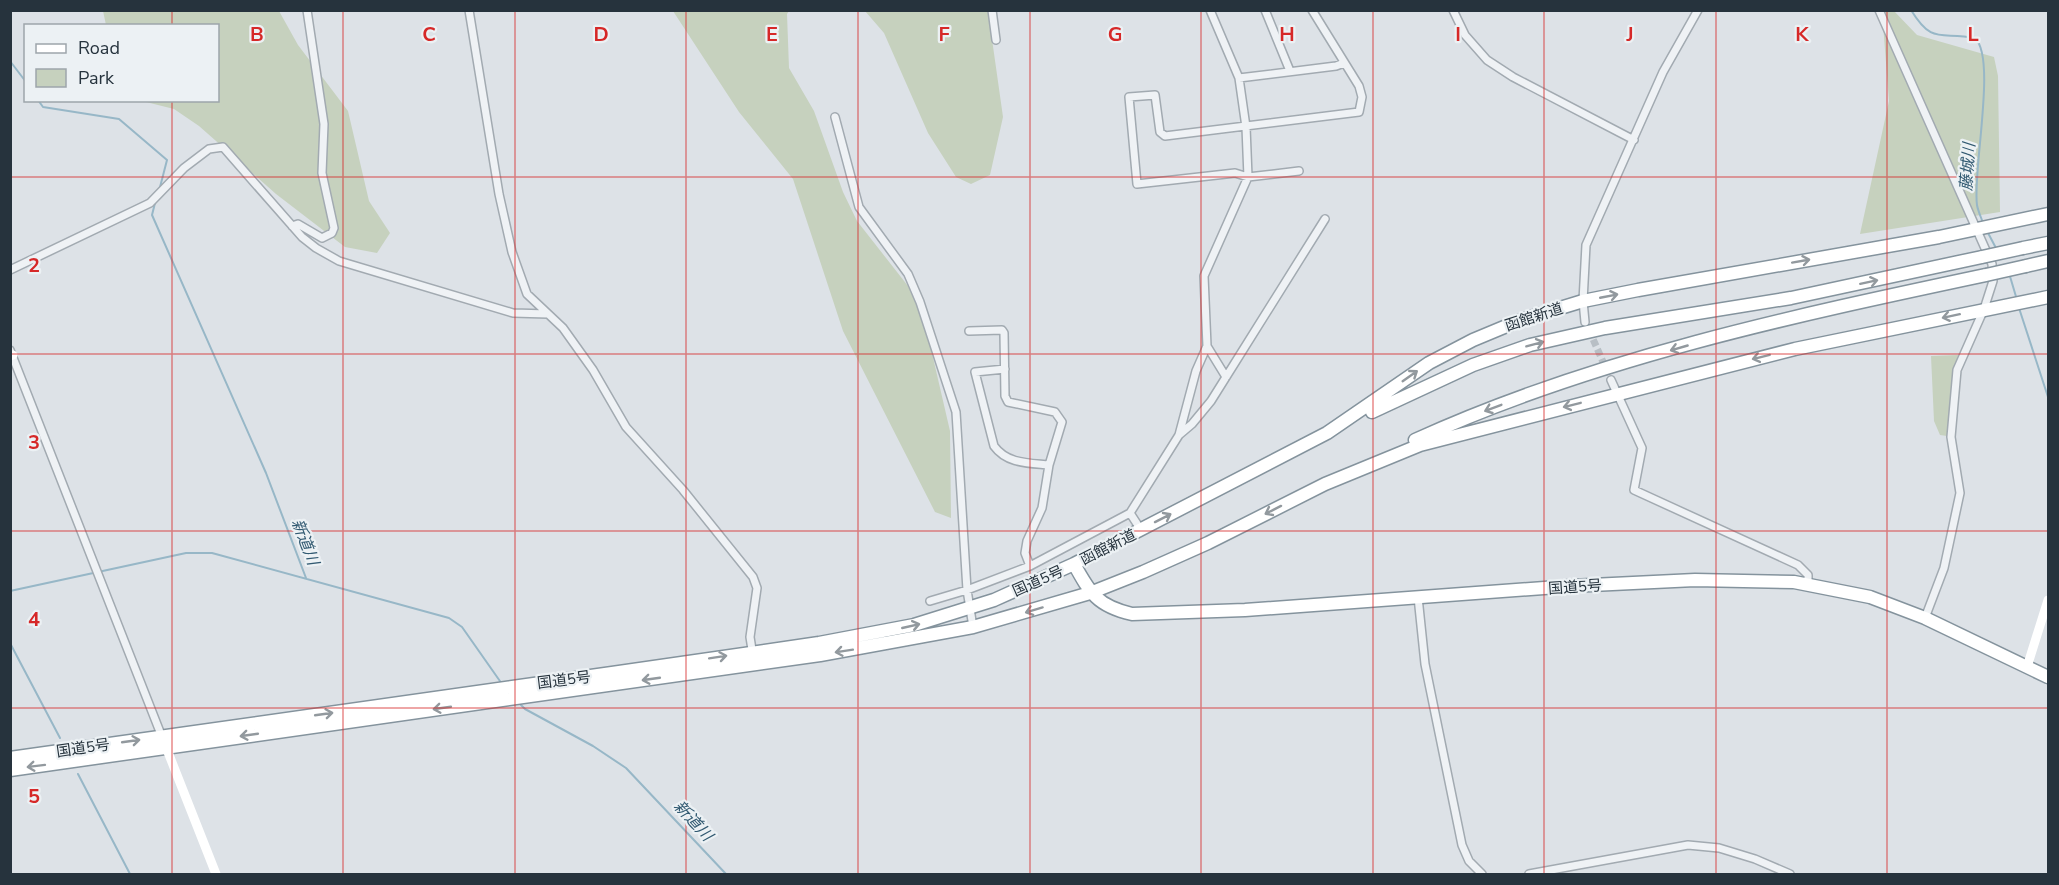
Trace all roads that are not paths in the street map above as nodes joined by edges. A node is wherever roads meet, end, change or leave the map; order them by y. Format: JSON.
{"nodes":[{"id":1,"x":308,"y":10,"type":"edge"},
{"id":2,"x":469,"y":10,"type":"edge"},
{"id":3,"x":992,"y":10,"type":"edge"},
{"id":4,"x":1210,"y":10,"type":"edge"},
{"id":5,"x":1265,"y":10,"type":"edge"},
{"id":6,"x":1312,"y":10,"type":"edge"},
{"id":7,"x":1453,"y":10,"type":"edge"},
{"id":8,"x":1698,"y":10,"type":"edge"},
{"id":9,"x":1879,"y":10,"type":"edge"},
{"id":10,"x":996,"y":40,"type":"dead end"},
{"id":11,"x":1344,"y":63,"type":"junction"},
{"id":12,"x":1290,"y":70,"type":"junction"},
{"id":13,"x":1239,"y":78,"type":"junction"},
{"id":14,"x":835,"y":117,"type":"dead end"},
{"id":15,"x":1246,"y":127,"type":"junction"},
{"id":16,"x":1634,"y":140,"type":"junction"},
{"id":17,"x":1299,"y":171,"type":"dead end"},
{"id":18,"x":1248,"y":177,"type":"junction"},
{"id":19,"x":2049,"y":214,"type":"edge"},
{"id":20,"x":1325,"y":219,"type":"dead end"},
{"id":21,"x":292,"y":226,"type":"junction"},
{"id":22,"x":1979,"y":228,"type":"junction"},
{"id":23,"x":2049,"y":243,"type":"edge"},
{"id":24,"x":2049,"y":261,"type":"edge"},
{"id":25,"x":10,"y":270,"type":"edge"},
{"id":26,"x":2049,"y":297,"type":"edge"},
{"id":27,"x":1583,"y":301,"type":"junction"},
{"id":28,"x":1984,"y":309,"type":"junction"},
{"id":29,"x":548,"y":314,"type":"junction"},
{"id":30,"x":1585,"y":322,"type":"tunnel mouth"},
{"id":31,"x":969,"y":331,"type":"dead end"},
{"id":32,"x":1207,"y":346,"type":"junction"},
{"id":33,"x":11,"y":354,"type":"edge"},
{"id":34,"x":1005,"y":369,"type":"junction"},
{"id":35,"x":1226,"y":377,"type":"junction"},
{"id":36,"x":1611,"y":380,"type":"tunnel mouth"},
{"id":37,"x":1617,"y":393,"type":"junction"},
{"id":38,"x":1327,"y":433,"type":"junction"},
{"id":39,"x":1179,"y":435,"type":"junction"},
{"id":40,"x":1049,"y":465,"type":"junction"},
{"id":41,"x":1325,"y":484,"type":"junction"},
{"id":42,"x":1130,"y":513,"type":"junction"},
{"id":43,"x":1141,"y":530,"type":"junction"},
{"id":44,"x":1074,"y":564,"type":"junction"},
{"id":45,"x":1030,"y":566,"type":"junction"},
{"id":46,"x":1808,"y":584,"type":"junction"},
{"id":47,"x":967,"y":591,"type":"junction"},
{"id":48,"x":1090,"y":593,"type":"junction"},
{"id":49,"x":1418,"y":597,"type":"junction"},
{"id":50,"x":2049,"y":600,"type":"edge"},
{"id":51,"x":930,"y":601,"type":"dead end"},
{"id":52,"x":970,"y":609,"type":"junction"},
{"id":53,"x":1925,"y":618,"type":"junction"},
{"id":54,"x":974,"y":627,"type":"junction"},
{"id":55,"x":753,"y":658,"type":"junction"},
{"id":56,"x":2027,"y":667,"type":"junction"},
{"id":57,"x":2049,"y":677,"type":"edge"},
{"id":58,"x":164,"y":742,"type":"junction"},
{"id":59,"x":10,"y":758,"type":"edge"},
{"id":60,"x":10,"y":770,"type":"edge"},
{"id":61,"x":216,"y":874,"type":"edge"},
{"id":62,"x":1482,"y":874,"type":"edge"},
{"id":63,"x":1529,"y":874,"type":"edge"},
{"id":64,"x":1790,"y":874,"type":"edge"}],
"edges":[{"from":1,"to":21,"type":"street"},
{"from":2,"to":29,"type":"street"},
{"from":3,"to":10,"type":"street"},
{"from":4,"to":13,"type":"street"},
{"from":5,"to":12,"type":"street"},
{"from":6,"to":11,"type":"street"},
{"from":7,"to":16,"type":"street"},
{"from":8,"to":16,"type":"street"},
{"from":9,"to":22,"type":"street"},
{"from":11,"to":12,"type":"street"},
{"from":11,"to":15,"type":"street"},
{"from":12,"to":13,"type":"street"},
{"from":13,"to":15,"type":"street"},
{"from":14,"to":47,"type":"street"},
{"from":15,"to":18,"type":"street"},
{"from":15,"to":18,"type":"street"},
{"from":16,"to":27,"type":"street"},
{"from":17,"to":18,"type":"street"},
{"from":18,"to":32,"type":"street"},
{"from":19,"to":22,"type":"highway","name":"函館新道"},
{"from":20,"to":35,"type":"street"},
{"from":21,"to":25,"type":"street"},
{"from":21,"to":29,"type":"street"},
{"from":27,"to":22,"type":"highway","name":"函館新道","one_way":true},
{"from":22,"to":28,"type":"street"},
{"from":38,"to":23,"type":"highway","one_way":true,"bridge":true},
{"from":24,"to":41,"type":"highway","one_way":true,"bridge":true},
{"from":26,"to":28,"type":"highway"},
{"from":27,"to":30,"type":"street"},
{"from":38,"to":27,"type":"highway","name":"函館新道","one_way":true},
{"from":28,"to":37,"type":"highway","one_way":true},
{"from":28,"to":53,"type":"street"},
{"from":29,"to":55,"type":"street"},
{"from":31,"to":34,"type":"street"},
{"from":32,"to":35,"type":"street"},
{"from":32,"to":39,"type":"street"},
{"from":33,"to":58,"type":"street"},
{"from":34,"to":40,"type":"street"},
{"from":34,"to":40,"type":"street"},
{"from":35,"to":39,"type":"street"},
{"from":36,"to":37,"type":"street"},
{"from":37,"to":41,"type":"highway","one_way":true},
{"from":37,"to":46,"type":"street"},
{"from":43,"to":38,"type":"highway","name":"函館新道","one_way":true},
{"from":39,"to":42,"type":"street"},
{"from":40,"to":45,"type":"street"},
{"from":41,"to":48,"type":"highway","one_way":true},
{"from":42,"to":43,"type":"street"},
{"from":42,"to":45,"type":"street"},
{"from":43,"to":44,"type":"highway","name":"函館新道"},
{"from":44,"to":48,"type":"highway","name":"国道5号"},
{"from":44,"to":52,"type":"highway","name":"国道5号"},
{"from":45,"to":47,"type":"street"},
{"from":46,"to":49,"type":"highway","name":"国道5号"},
{"from":46,"to":53,"type":"highway","name":"国道5号"},
{"from":47,"to":51,"type":"street"},
{"from":47,"to":52,"type":"street"},
{"from":48,"to":49,"type":"highway","name":"国道5号"},
{"from":48,"to":54,"type":"highway","name":"国道5号","one_way":true},
{"from":49,"to":62,"type":"street"},
{"from":50,"to":56,"type":"main road"},
{"from":52,"to":54,"type":"street"},
{"from":55,"to":52,"type":"highway","name":"国道5号","one_way":true},
{"from":53,"to":56,"type":"highway","name":"国道5号"},
{"from":54,"to":55,"type":"highway","name":"国道5号","one_way":true},
{"from":55,"to":58,"type":"highway","name":"国道5号"},
{"from":56,"to":57,"type":"highway","name":"国道5号"},
{"from":59,"to":58,"type":"highway","name":"国道5号","one_way":true},
{"from":58,"to":60,"type":"highway","name":"国道5号","one_way":true},
{"from":58,"to":61,"type":"main road"},
{"from":63,"to":64,"type":"street"}]}
